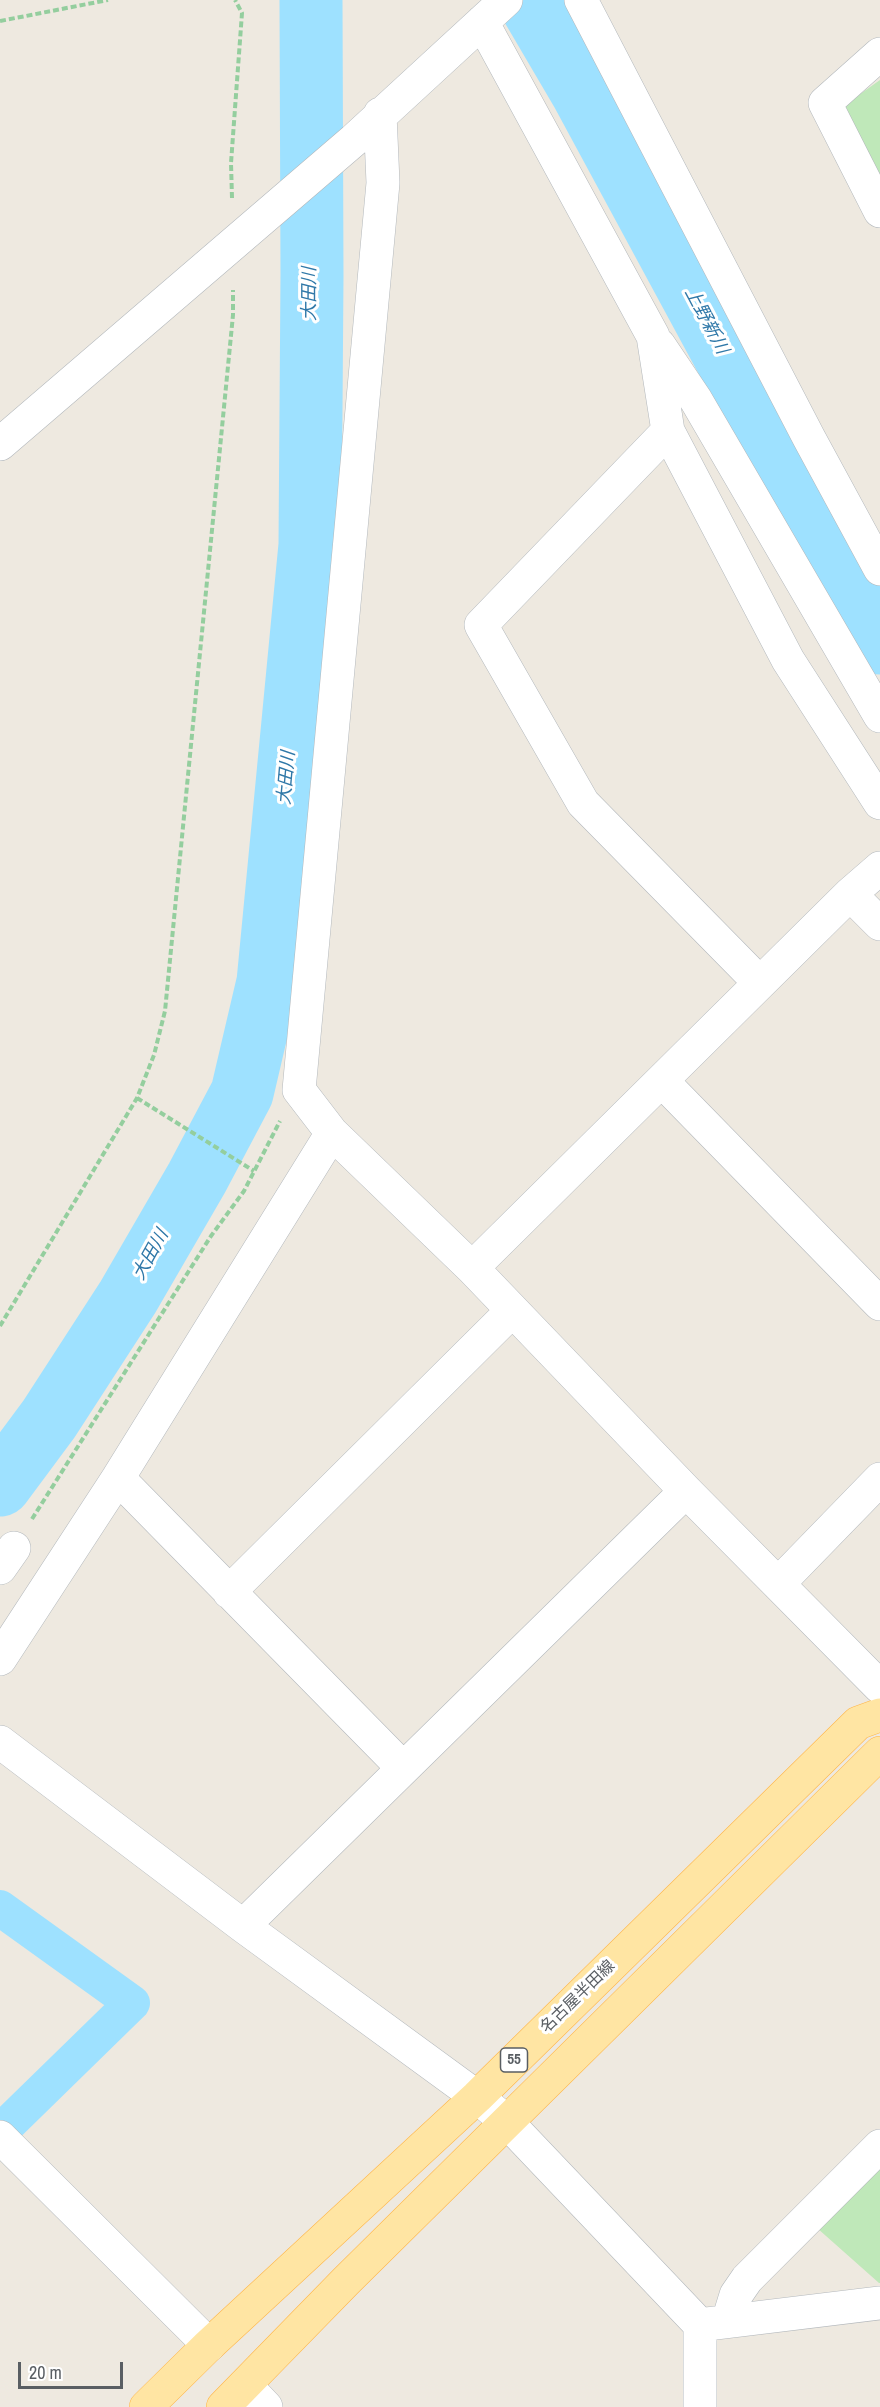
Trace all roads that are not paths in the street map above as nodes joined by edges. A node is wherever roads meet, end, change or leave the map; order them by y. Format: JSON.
{"nodes":[{"id":1,"x":581,"y":0,"type":"edge"},
{"id":2,"x":497,"y":8,"type":"edge"},
{"id":3,"x":880,"y":54,"type":"edge"},
{"id":4,"x":380,"y":114,"type":"junction"},
{"id":5,"x":880,"y":211,"type":"edge"},
{"id":6,"x":653,"y":336,"type":"junction"},
{"id":7,"x":668,"y":431,"type":"junction"},
{"id":8,"x":0,"y":444,"type":"edge"},
{"id":9,"x":880,"y":569,"type":"edge"},
{"id":10,"x":880,"y":716,"type":"edge"},
{"id":11,"x":880,"y":803,"type":"edge"},
{"id":12,"x":880,"y":868,"type":"edge"},
{"id":13,"x":850,"y":894,"type":"junction"},
{"id":14,"x":880,"y":924,"type":"edge"},
{"id":15,"x":760,"y":983,"type":"junction"},
{"id":16,"x":662,"y":1081,"type":"junction"},
{"id":17,"x":332,"y":1133,"type":"junction"},
{"id":18,"x":472,"y":1268,"type":"junction"},
{"id":19,"x":880,"y":1304,"type":"edge"},
{"id":20,"x":512,"y":1311,"type":"junction"},
{"id":21,"x":118,"y":1478,"type":"junction"},
{"id":22,"x":880,"y":1479,"type":"edge"},
{"id":23,"x":686,"y":1491,"type":"junction"},
{"id":24,"x":778,"y":1584,"type":"junction"},
{"id":25,"x":229,"y":1592,"type":"junction"},
{"id":26,"x":0,"y":1659,"type":"edge"},
{"id":27,"x":880,"y":1687,"type":"edge"},
{"id":28,"x":880,"y":1715,"type":"edge"},
{"id":29,"x":0,"y":1742,"type":"edge"},
{"id":30,"x":880,"y":1753,"type":"edge"},
{"id":31,"x":404,"y":1768,"type":"junction"},
{"id":32,"x":243,"y":1926,"type":"junction"},
{"id":33,"x":477,"y":2097,"type":"junction"},
{"id":34,"x":507,"y":2122,"type":"junction"},
{"id":35,"x":0,"y":2137,"type":"edge"},
{"id":36,"x":880,"y":2146,"type":"edge"},
{"id":37,"x":880,"y":2303,"type":"edge"},
{"id":38,"x":714,"y":2323,"type":"junction"},
{"id":39,"x":209,"y":2345,"type":"junction"},
{"id":40,"x":245,"y":2400,"type":"edge"},
{"id":41,"x":146,"y":2407,"type":"edge"},
{"id":42,"x":700,"y":2407,"type":"edge"}],
"edges":[{"from":1,"to":9,"type":"street"},
{"from":2,"to":4,"type":"street"},
{"from":2,"to":6,"type":"street"},
{"from":3,"to":5,"type":"street"},
{"from":4,"to":8,"type":"street"},
{"from":4,"to":17,"type":"street"},
{"from":6,"to":7,"type":"street"},
{"from":6,"to":10,"type":"street"},
{"from":7,"to":11,"type":"street"},
{"from":7,"to":15,"type":"street"},
{"from":12,"to":13,"type":"street"},
{"from":13,"to":14,"type":"street"},
{"from":13,"to":15,"type":"street"},
{"from":15,"to":16,"type":"street"},
{"from":16,"to":18,"type":"street"},
{"from":16,"to":19,"type":"street"},
{"from":17,"to":18,"type":"street"},
{"from":17,"to":21,"type":"street"},
{"from":18,"to":20,"type":"street"},
{"from":20,"to":23,"type":"street"},
{"from":20,"to":25,"type":"street"},
{"from":21,"to":25,"type":"street"},
{"from":21,"to":26,"type":"street"},
{"from":22,"to":24,"type":"street"},
{"from":23,"to":24,"type":"street"},
{"from":23,"to":31,"type":"street"},
{"from":24,"to":27,"type":"street"},
{"from":25,"to":31,"type":"street"},
{"from":28,"to":33,"type":"main road","name":"名古屋半田線","number":"55"},
{"from":29,"to":32,"type":"street"},
{"from":30,"to":34,"type":"main road","number":"55"},
{"from":31,"to":32,"type":"street"},
{"from":32,"to":33,"type":"street"},
{"from":33,"to":34,"type":"street"},
{"from":33,"to":39,"type":"main road","name":"名古屋半田線","number":"55"},
{"from":34,"to":38,"type":"street"},
{"from":34,"to":40,"type":"main road","number":"55"},
{"from":35,"to":39,"type":"street"},
{"from":36,"to":38,"type":"street"},
{"from":37,"to":38,"type":"street"},
{"from":38,"to":42,"type":"street"},
{"from":39,"to":41,"type":"main road","name":"名古屋半田線","number":"55"}]}
